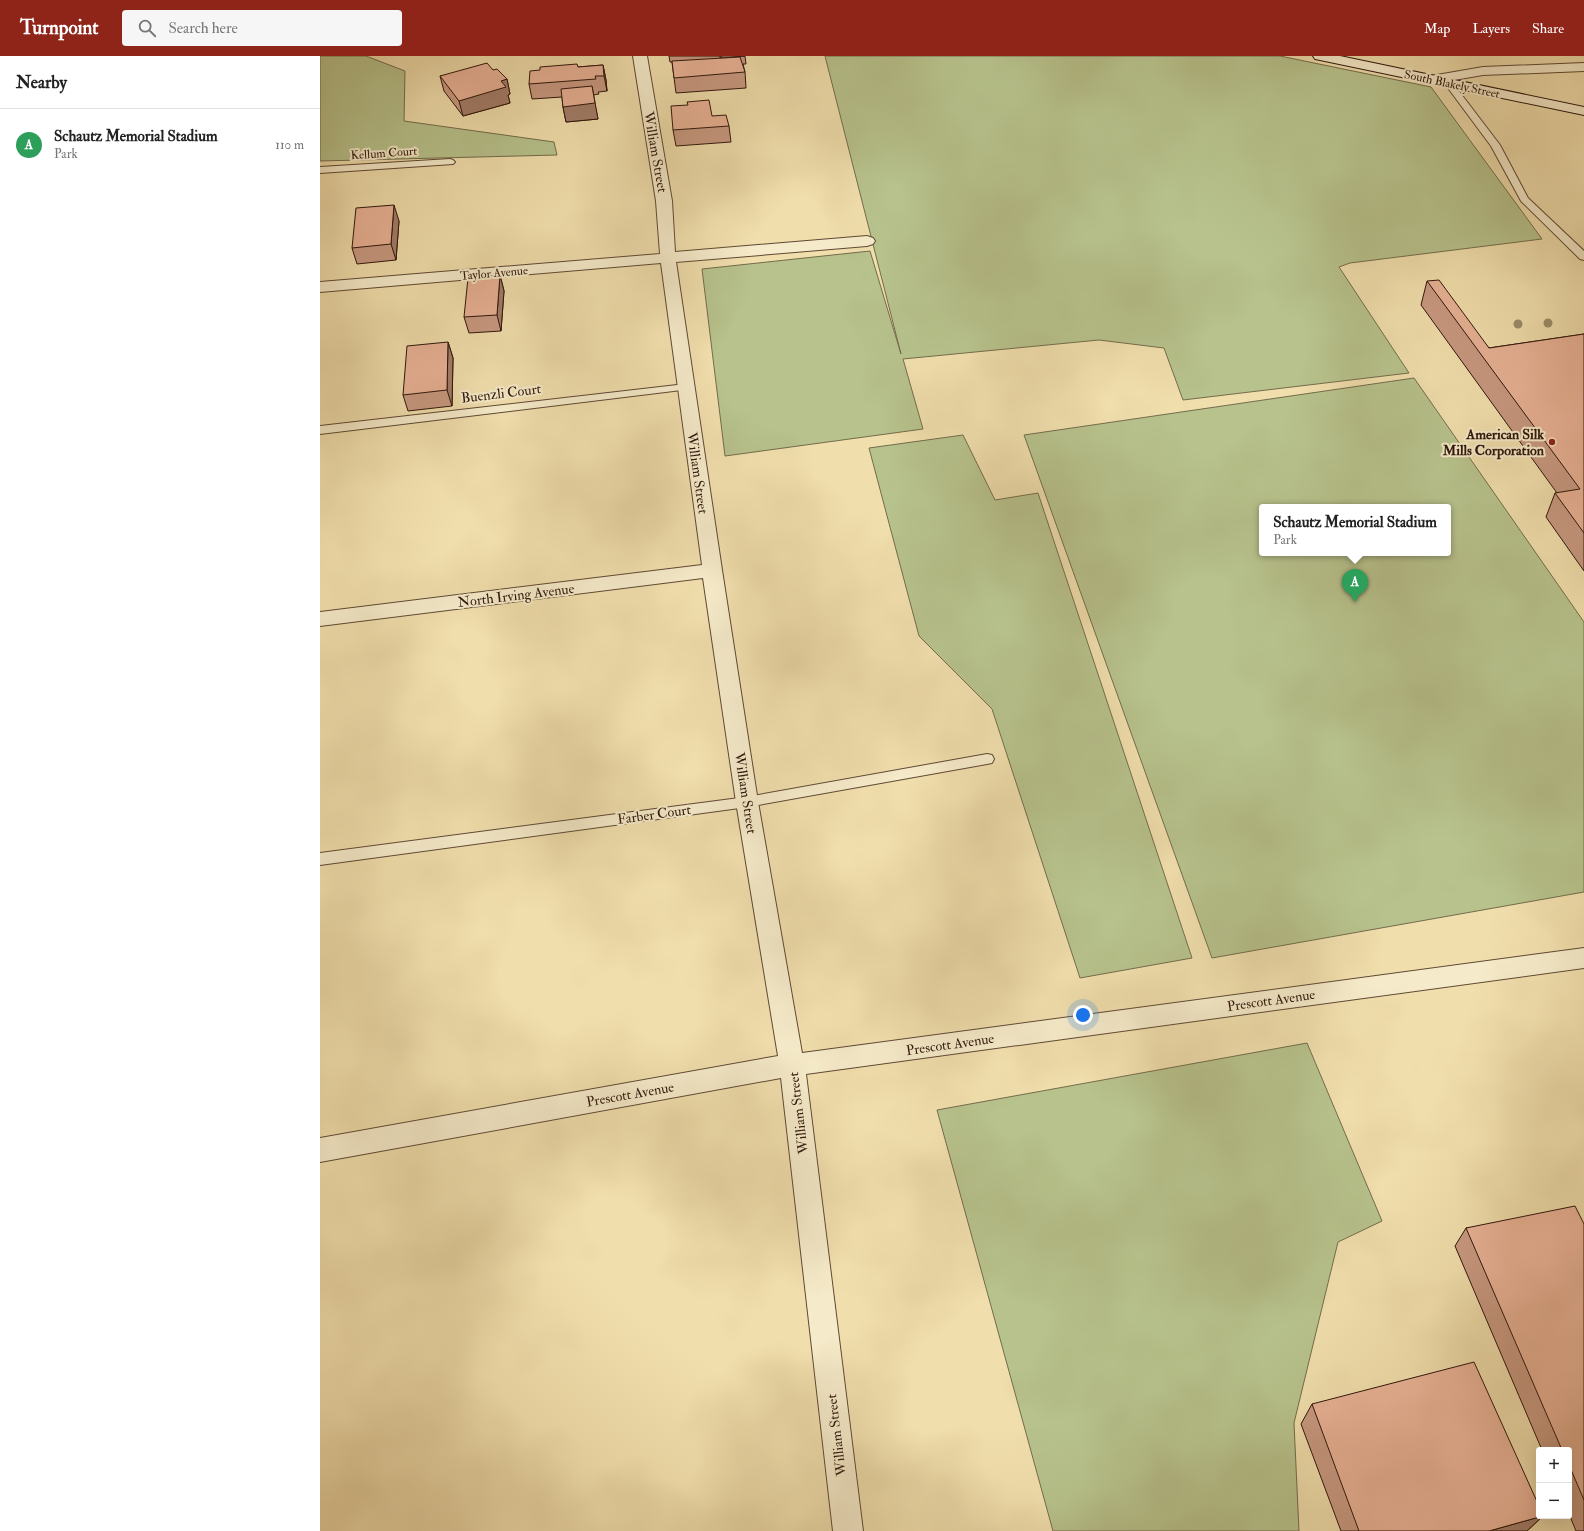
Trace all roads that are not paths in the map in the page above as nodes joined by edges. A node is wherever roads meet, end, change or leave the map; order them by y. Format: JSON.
{"nodes":[{"id":1,"x":640,"y":56,"type":"edge"},
{"id":2,"x":1320,"y":56,"type":"edge"},
{"id":3,"x":1584,"y":67,"type":"edge"},
{"id":4,"x":1431,"y":80,"type":"junction"},
{"id":5,"x":1449,"y":84,"type":"junction"},
{"id":6,"x":1584,"y":111,"type":"edge"},
{"id":7,"x":450,"y":162,"type":"dead end"},
{"id":8,"x":320,"y":170,"type":"edge"},
{"id":9,"x":867,"y":242,"type":"dead end"},
{"id":10,"x":1584,"y":257,"type":"edge"},
{"id":11,"x":668,"y":259,"type":"junction"},
{"id":12,"x":320,"y":287,"type":"edge"},
{"id":13,"x":686,"y":387,"type":"junction"},
{"id":14,"x":320,"y":430,"type":"edge"},
{"id":15,"x":712,"y":570,"type":"junction"},
{"id":16,"x":320,"y":619,"type":"edge"},
{"id":17,"x":987,"y":759,"type":"dead end"},
{"id":18,"x":747,"y":802,"type":"junction"},
{"id":19,"x":320,"y":859,"type":"edge"},
{"id":20,"x":1584,"y":958,"type":"edge"},
{"id":21,"x":792,"y":1065,"type":"junction"},
{"id":22,"x":320,"y":1150,"type":"edge"},
{"id":23,"x":848,"y":1531,"type":"edge"}],
"edges":[{"from":1,"to":11,"type":"street","name":"William Street"},
{"from":2,"to":4,"type":"street","name":"South Blakely Street"},
{"from":3,"to":4,"type":"street"},
{"from":4,"to":5,"type":"street","name":"South Blakely Street"},
{"from":5,"to":6,"type":"street","name":"South Blakely Street"},
{"from":5,"to":10,"type":"lane"},
{"from":7,"to":8,"type":"lane","name":"Kellum Court"},
{"from":9,"to":11,"type":"street","name":"Taylor Avenue"},
{"from":11,"to":12,"type":"street","name":"Taylor Avenue"},
{"from":11,"to":13,"type":"street","name":"William Street"},
{"from":13,"to":14,"type":"lane","name":"Buenzli Court"},
{"from":13,"to":15,"type":"street","name":"William Street"},
{"from":15,"to":16,"type":"street","name":"North Irving Avenue"},
{"from":15,"to":18,"type":"street","name":"William Street"},
{"from":17,"to":18,"type":"lane","name":"Farber Court"},
{"from":18,"to":19,"type":"lane","name":"Farber Court"},
{"from":18,"to":21,"type":"street","name":"William Street"},
{"from":20,"to":21,"type":"street","name":"Prescott Avenue"},
{"from":21,"to":22,"type":"street","name":"Prescott Avenue"},
{"from":21,"to":23,"type":"street","name":"William Street"}]}
